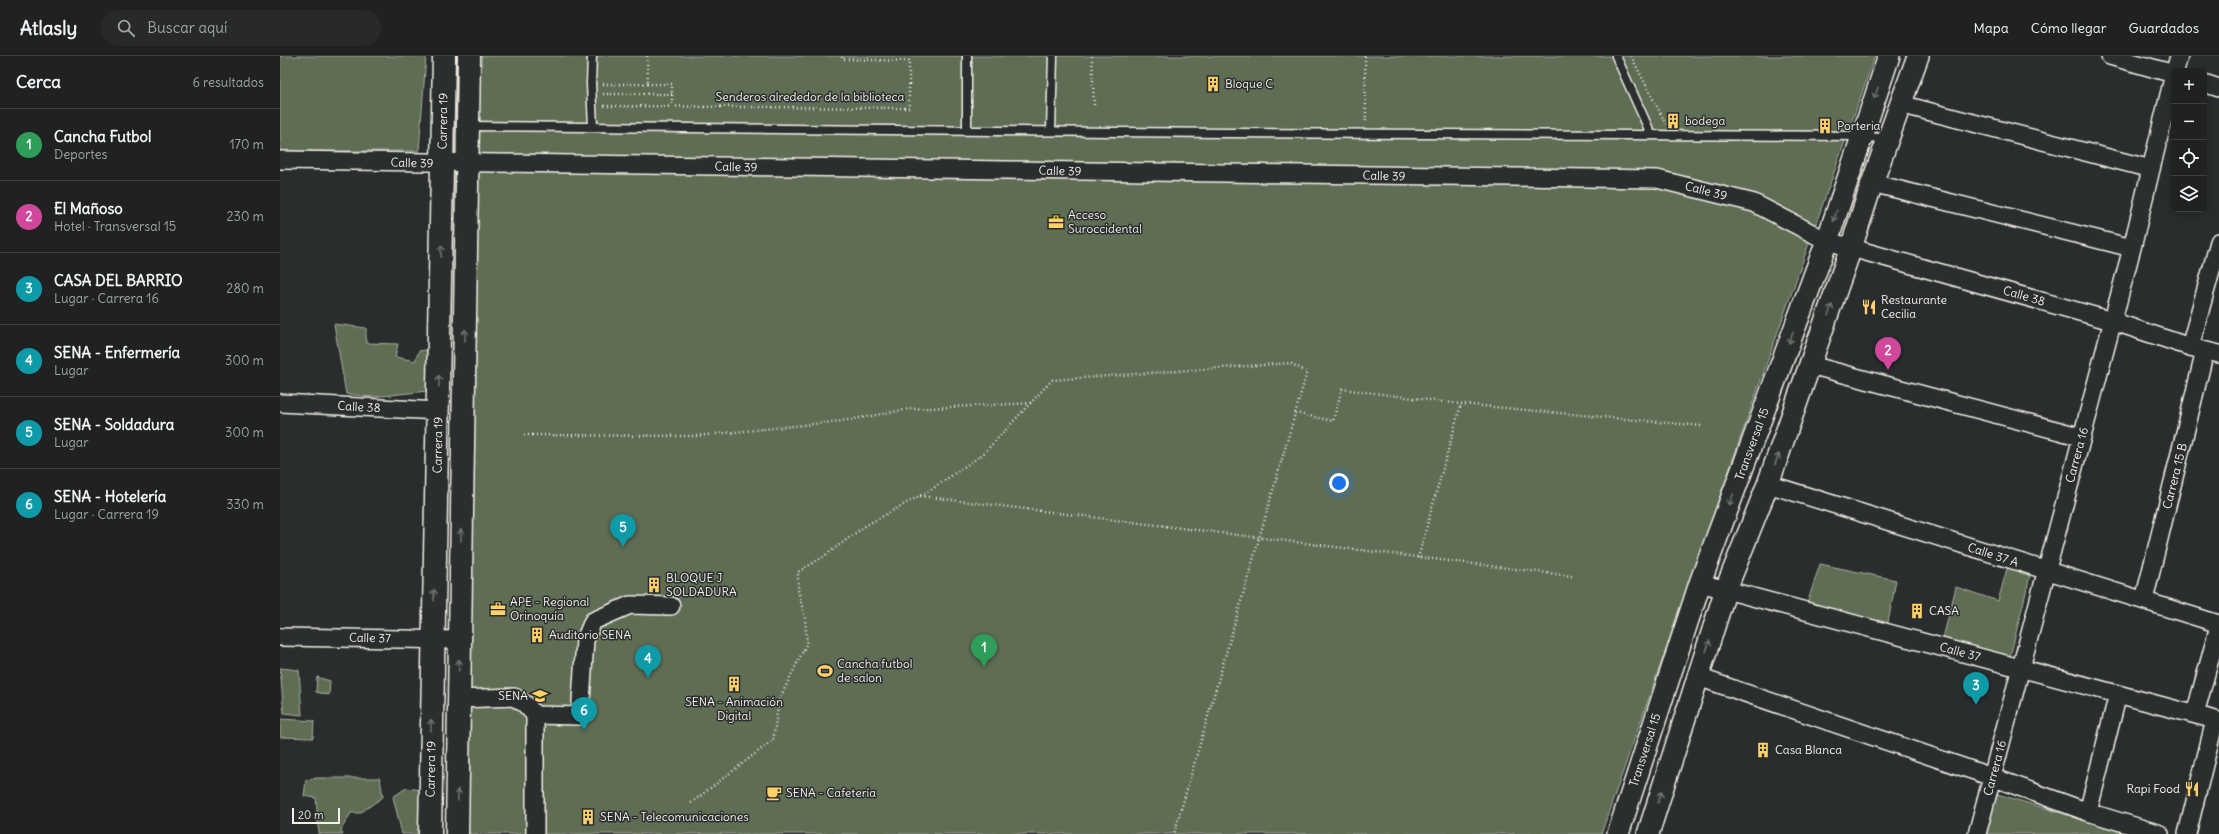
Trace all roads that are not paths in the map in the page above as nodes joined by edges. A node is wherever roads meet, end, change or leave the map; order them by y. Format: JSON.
{"nodes":[{"id":1,"x":444,"y":56,"type":"edge"},
{"id":2,"x":469,"y":56,"type":"edge"},
{"id":3,"x":592,"y":56,"type":"edge"},
{"id":4,"x":967,"y":56,"type":"edge"},
{"id":5,"x":1053,"y":56,"type":"edge"},
{"id":6,"x":1616,"y":56,"type":"edge"},
{"id":7,"x":1889,"y":56,"type":"edge"},
{"id":8,"x":1918,"y":56,"type":"edge"},
{"id":9,"x":2110,"y":56,"type":"edge"},
{"id":10,"x":2179,"y":56,"type":"edge"},
{"id":11,"x":2175,"y":68,"type":"edge"},
{"id":12,"x":2171,"y":72,"type":"edge"},
{"id":13,"x":2207,"y":84,"type":"edge"},
{"id":14,"x":2171,"y":86,"type":"edge"},
{"id":15,"x":2219,"y":88,"type":"edge"},
{"id":16,"x":1900,"y":104,"type":"junction"},
{"id":17,"x":468,"y":126,"type":"junction"},
{"id":18,"x":593,"y":127,"type":"junction"},
{"id":19,"x":967,"y":130,"type":"junction"},
{"id":20,"x":1051,"y":131,"type":"junction"},
{"id":21,"x":1651,"y":134,"type":"junction"},
{"id":22,"x":1861,"y":136,"type":"junction"},
{"id":23,"x":1888,"y":139,"type":"junction"},
{"id":24,"x":280,"y":160,"type":"edge"},
{"id":25,"x":443,"y":163,"type":"junction"},
{"id":26,"x":468,"y":164,"type":"junction"},
{"id":27,"x":2151,"y":169,"type":"junction"},
{"id":28,"x":1872,"y":182,"type":"junction"},
{"id":29,"x":1827,"y":241,"type":"junction"},
{"id":30,"x":2219,"y":242,"type":"edge"},
{"id":31,"x":1851,"y":248,"type":"junction"},
{"id":32,"x":2132,"y":248,"type":"junction"},
{"id":33,"x":2112,"y":321,"type":"junction"},
{"id":34,"x":2205,"y":351,"type":"edge"},
{"id":35,"x":1810,"y":365,"type":"junction"},
{"id":36,"x":280,"y":403,"type":"edge"},
{"id":37,"x":439,"y":411,"type":"junction"},
{"id":38,"x":2082,"y":436,"type":"junction"},
{"id":39,"x":1768,"y":484,"type":"junction"},
{"id":40,"x":2046,"y":572,"type":"junction"},
{"id":41,"x":1700,"y":583,"type":"junction"},
{"id":42,"x":1726,"y":589,"type":"junction"},
{"id":43,"x":2144,"y":600,"type":"junction"},
{"id":44,"x":671,"y":606,"type":"dead end"},
{"id":45,"x":2219,"y":625,"type":"edge"},
{"id":46,"x":280,"y":637,"type":"edge"},
{"id":47,"x":433,"y":639,"type":"junction"},
{"id":48,"x":459,"y":640,"type":"junction"},
{"id":49,"x":2021,"y":668,"type":"junction"},
{"id":50,"x":1698,"y":677,"type":"junction"},
{"id":51,"x":2118,"y":694,"type":"junction"},
{"id":52,"x":459,"y":699,"type":"junction"},
{"id":53,"x":2195,"y":714,"type":"junction"},
{"id":54,"x":535,"y":716,"type":"junction"},
{"id":55,"x":2217,"y":720,"type":"edge"},
{"id":56,"x":1992,"y":777,"type":"junction"},
{"id":57,"x":2088,"y":812,"type":"junction"},
{"id":58,"x":430,"y":834,"type":"edge"},
{"id":59,"x":457,"y":834,"type":"edge"},
{"id":60,"x":535,"y":834,"type":"edge"},
{"id":61,"x":1618,"y":834,"type":"edge"},
{"id":62,"x":1648,"y":834,"type":"edge"},
{"id":63,"x":1977,"y":834,"type":"edge"},
{"id":64,"x":2160,"y":834,"type":"edge"},
{"id":65,"x":2187,"y":834,"type":"edge"}],
"edges":[{"from":1,"to":25,"type":"main road","name":"Carrera 19"},
{"from":2,"to":17,"type":"main road","name":"Carrera 19"},
{"from":3,"to":18,"type":"lane"},
{"from":4,"to":19,"type":"lane"},
{"from":5,"to":20,"type":"lane"},
{"from":6,"to":21,"type":"lane"},
{"from":7,"to":22,"type":"street","name":"Transversal 15","one_way":true},
{"from":8,"to":16,"type":"street"},
{"from":9,"to":12,"type":"street"},
{"from":10,"to":11,"type":"street","name":"Carrera 16"},
{"from":13,"to":15,"type":"street"},
{"from":14,"to":27,"type":"street","name":"Carrera 16"},
{"from":16,"to":23,"type":"street"},
{"from":16,"to":27,"type":"street"},
{"from":17,"to":18,"type":"lane"},
{"from":17,"to":26,"type":"main road","name":"Carrera 19"},
{"from":18,"to":19,"type":"lane"},
{"from":19,"to":20,"type":"lane"},
{"from":20,"to":21,"type":"lane"},
{"from":21,"to":22,"type":"lane"},
{"from":22,"to":23,"type":"lane"},
{"from":22,"to":29,"type":"street","name":"Transversal 15","one_way":true},
{"from":23,"to":28,"type":"street"},
{"from":24,"to":25,"type":"street","name":"Calle 39"},
{"from":25,"to":26,"type":"street","name":"Calle 39"},
{"from":37,"to":25,"type":"main road","name":"Carrera 19","one_way":true},
{"from":26,"to":29,"type":"street","name":"Calle 39"},
{"from":48,"to":26,"type":"main road","name":"Carrera 19","one_way":true},
{"from":27,"to":32,"type":"street","name":"Carrera 16"},
{"from":28,"to":31,"type":"street"},
{"from":28,"to":32,"type":"street"},
{"from":29,"to":31,"type":"street","name":"Calle 38"},
{"from":29,"to":41,"type":"street","name":"Transversal 15","one_way":true},
{"from":30,"to":34,"type":"street","name":"Carrera 15 B"},
{"from":31,"to":33,"type":"street","name":"Calle 38"},
{"from":35,"to":31,"type":"street","one_way":true},
{"from":32,"to":33,"type":"street","name":"Carrera 16"},
{"from":33,"to":34,"type":"street","name":"Calle 38"},
{"from":33,"to":38,"type":"street","name":"Carrera 16"},
{"from":34,"to":43,"type":"street","name":"Carrera 15 B"},
{"from":35,"to":38,"type":"street"},
{"from":39,"to":35,"type":"street","one_way":true},
{"from":36,"to":37,"type":"street","name":"Calle 38"},
{"from":47,"to":37,"type":"main road","name":"Carrera 19","one_way":true},
{"from":38,"to":40,"type":"street","name":"Carrera 16"},
{"from":39,"to":40,"type":"street","name":"Calle 37 A"},
{"from":39,"to":42,"type":"street"},
{"from":40,"to":43,"type":"street","name":"Calle 37 A"},
{"from":40,"to":49,"type":"street","name":"Carrera 16"},
{"from":41,"to":42,"type":"street","name":"Calle 37"},
{"from":41,"to":61,"type":"street","name":"Transversal 15"},
{"from":42,"to":49,"type":"street","name":"Calle 37"},
{"from":50,"to":42,"type":"street","one_way":true},
{"from":43,"to":45,"type":"street","name":"Calle 37 A"},
{"from":44,"to":54,"type":"street"},
{"from":45,"to":53,"type":"street"},
{"from":46,"to":47,"type":"street","name":"Calle 37"},
{"from":47,"to":48,"type":"street","name":"Calle 37"},
{"from":58,"to":47,"type":"main road","name":"Carrera 19","one_way":true},
{"from":52,"to":48,"type":"main road","name":"Carrera 19","one_way":true},
{"from":49,"to":51,"type":"street","name":"Calle 37"},
{"from":49,"to":56,"type":"street","name":"Carrera 16"},
{"from":50,"to":56,"type":"street"},
{"from":62,"to":50,"type":"street","one_way":true},
{"from":51,"to":53,"type":"street","name":"Calle 37"},
{"from":51,"to":57,"type":"street"},
{"from":52,"to":54,"type":"street"},
{"from":59,"to":52,"type":"main road","name":"Carrera 19","one_way":true},
{"from":53,"to":55,"type":"street","name":"Calle 37"},
{"from":54,"to":60,"type":"street"},
{"from":55,"to":65,"type":"street"},
{"from":56,"to":57,"type":"street"},
{"from":56,"to":63,"type":"street","name":"Carrera 16"},
{"from":57,"to":64,"type":"street"}]}
